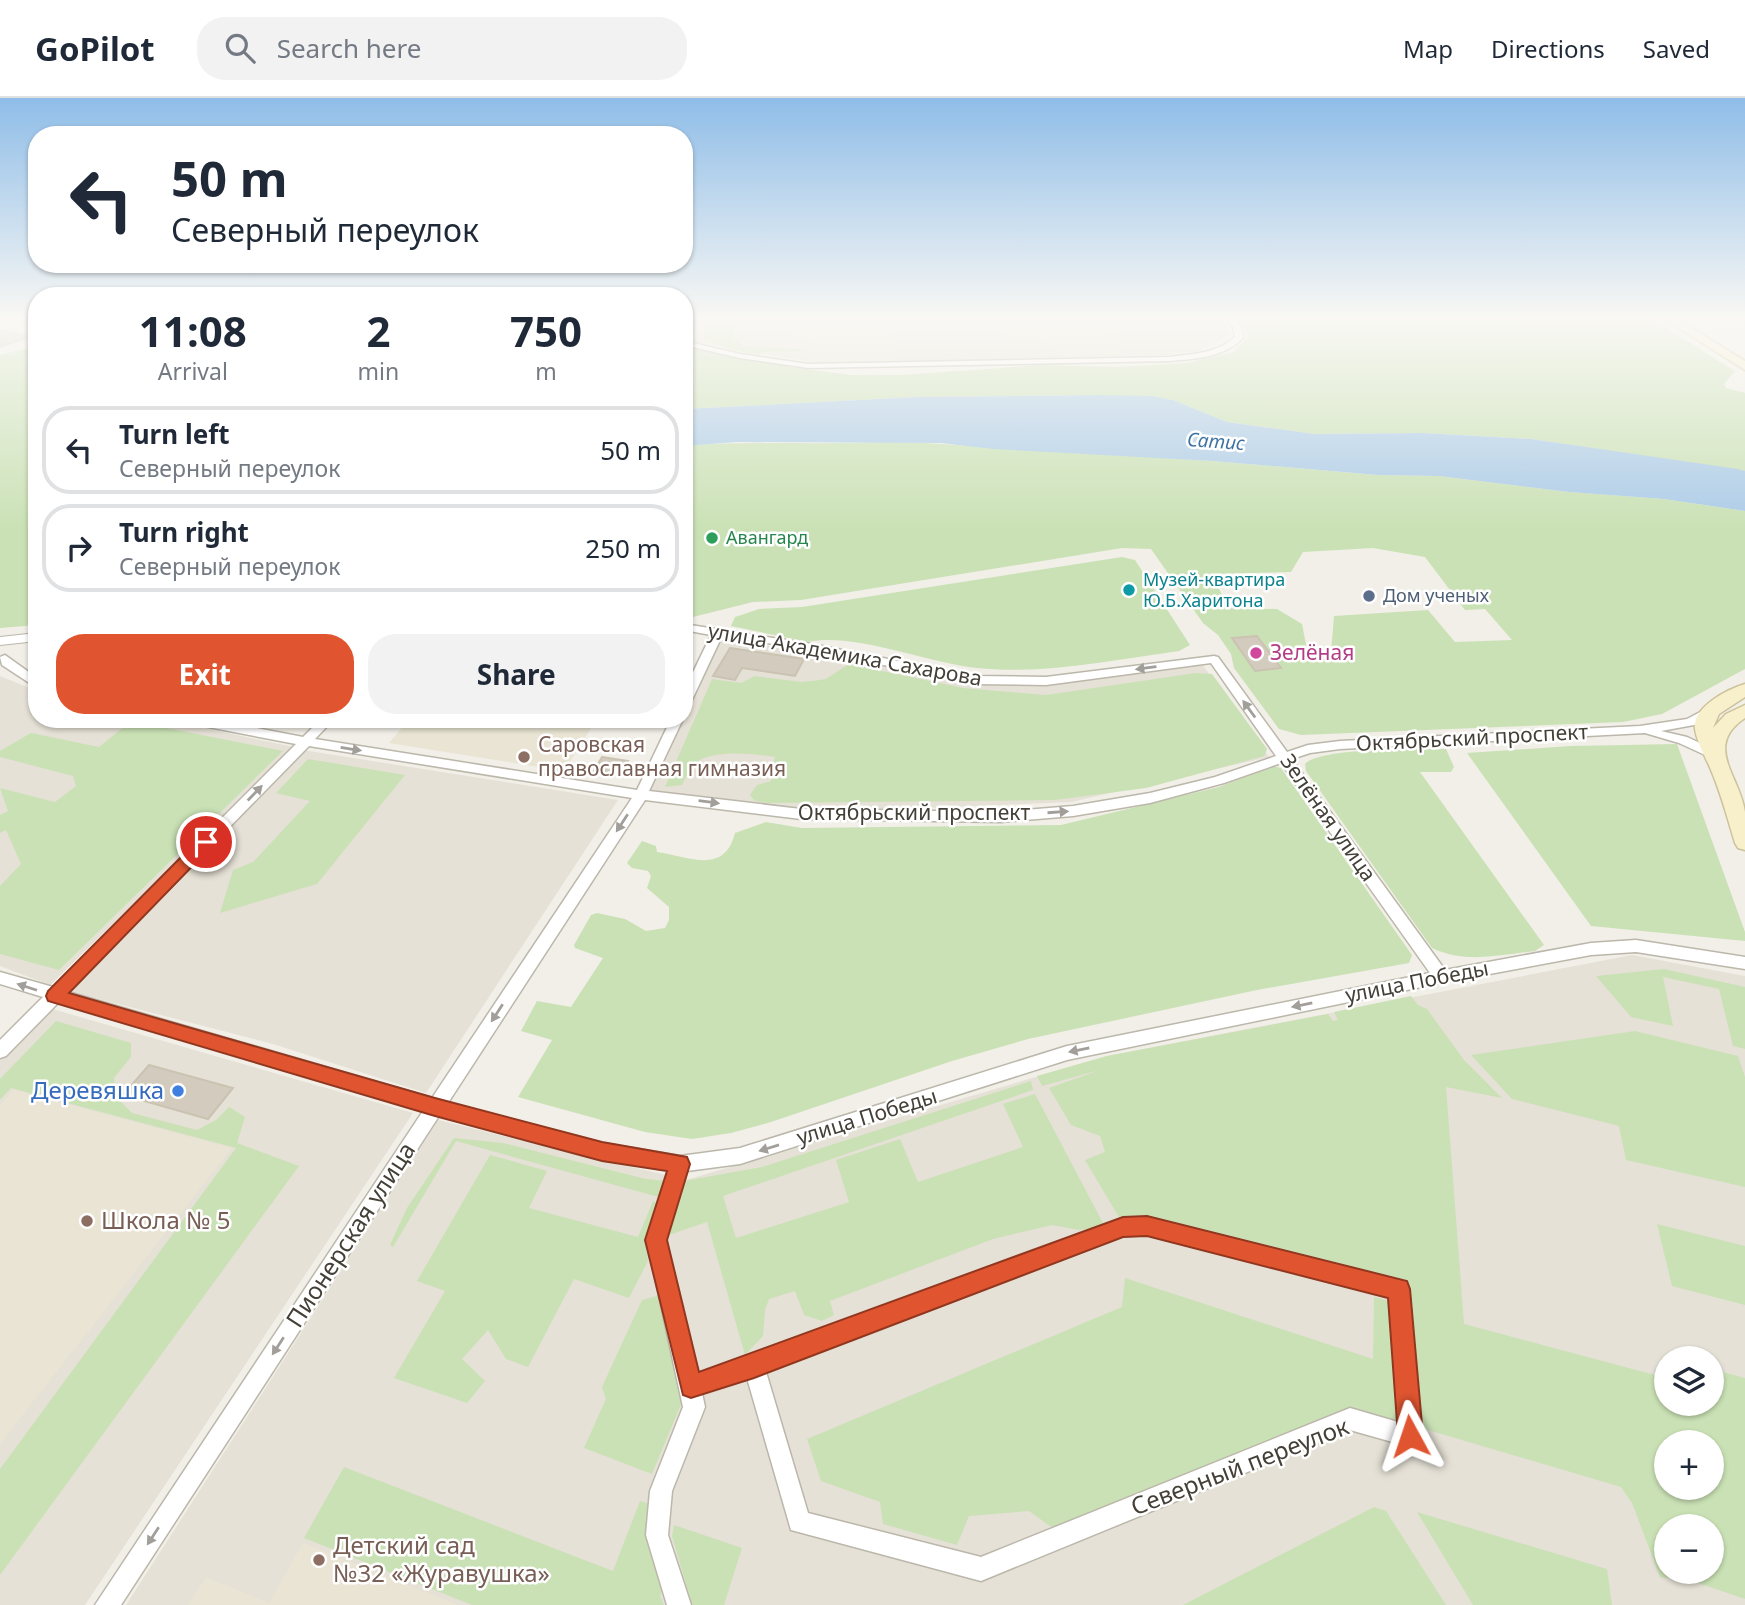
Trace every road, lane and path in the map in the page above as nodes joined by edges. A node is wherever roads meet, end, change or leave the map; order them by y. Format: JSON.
{"nodes":[{"id":1,"x":693,"y":628,"type":"edge"},
{"id":2,"x":718,"y":632,"type":"junction"},
{"id":3,"x":28,"y":638,"type":"edge"},
{"id":4,"x":16,"y":639,"type":"junction"},
{"id":5,"x":0,"y":640,"type":"edge"},
{"id":6,"x":3,"y":659,"type":"edge"},
{"id":7,"x":1214,"y":659,"type":"joint"},
{"id":8,"x":28,"y":678,"type":"edge"},
{"id":9,"x":693,"y":685,"type":"edge"},
{"id":10,"x":1745,"y":690,"type":"edge"},
{"id":11,"x":1745,"y":710,"type":"edge"},
{"id":12,"x":1713,"y":722,"type":"junction"},
{"id":13,"x":233,"y":728,"type":"edge"},
{"id":14,"x":319,"y":728,"type":"edge"},
{"id":15,"x":673,"y":728,"type":"edge"},
{"id":16,"x":1640,"y":730,"type":"junction"},
{"id":17,"x":305,"y":742,"type":"junction"},
{"id":18,"x":1715,"y":754,"type":"junction"},
{"id":19,"x":1285,"y":758,"type":"junction"},
{"id":20,"x":641,"y":795,"type":"junction"},
{"id":21,"x":1745,"y":842,"type":"edge"},
{"id":22,"x":1745,"y":963,"type":"edge"},
{"id":23,"x":1441,"y":977,"type":"junction"},
{"id":24,"x":0,"y":978,"type":"edge"},
{"id":25,"x":55,"y":996,"type":"junction"},
{"id":26,"x":0,"y":1051,"type":"edge"},
{"id":27,"x":435,"y":1107,"type":"junction"},
{"id":28,"x":680,"y":1164,"type":"junction"},
{"id":29,"x":754,"y":1366,"type":"junction"},
{"id":30,"x":691,"y":1387,"type":"junction"},
{"id":31,"x":107,"y":1605,"type":"edge"},
{"id":32,"x":679,"y":1605,"type":"edge"}],
"edges":[{"from":1,"to":2,"type":"street","name":"улица Академика Сахарова"},
{"from":7,"to":2,"type":"street","name":"улица Академика Сахарова","one_way":true},
{"from":2,"to":9,"type":"street"},
{"from":3,"to":4,"type":"street"},
{"from":4,"to":5,"type":"street"},
{"from":4,"to":6,"type":"street"},
{"from":6,"to":8,"type":"street"},
{"from":19,"to":7,"type":"street","name":"Зелёная улица","one_way":true},
{"from":10,"to":12,"type":"main road"},
{"from":11,"to":12,"type":"main road"},
{"from":12,"to":16,"type":"street","name":"Октябрьский проспект"},
{"from":12,"to":18,"type":"main road"},
{"from":13,"to":17,"type":"street","name":"Октябрьский проспект"},
{"from":14,"to":17,"type":"street"},
{"from":15,"to":20,"type":"street","name":"Пионерская улица"},
{"from":16,"to":18,"type":"street","name":"Октябрьский проспект"},
{"from":16,"to":19,"type":"street","name":"Октябрьский проспект"},
{"from":17,"to":20,"type":"street","name":"Октябрьский проспект","one_way":true},
{"from":25,"to":17,"type":"street","one_way":true},
{"from":18,"to":21,"type":"main road"},
{"from":20,"to":19,"type":"street","name":"Октябрьский проспект","one_way":true},
{"from":19,"to":23,"type":"street","name":"Зелёная улица"},
{"from":20,"to":27,"type":"street","name":"Пионерская улица","one_way":true},
{"from":22,"to":23,"type":"street","name":"улица Победы"},
{"from":23,"to":28,"type":"street","name":"улица Победы","one_way":true},
{"from":25,"to":24,"type":"street","name":"улица Победы","one_way":true},
{"from":25,"to":26,"type":"street"},
{"from":25,"to":27,"type":"street","name":"улица Победы"},
{"from":27,"to":28,"type":"street","name":"улица Победы"},
{"from":27,"to":31,"type":"street","name":"Пионерская улица","one_way":true},
{"from":28,"to":30,"type":"street"},
{"from":29,"to":29,"type":"street","name":"Северный переулок"},
{"from":29,"to":30,"type":"street","name":"Северный переулок"},
{"from":30,"to":32,"type":"street"}]}
